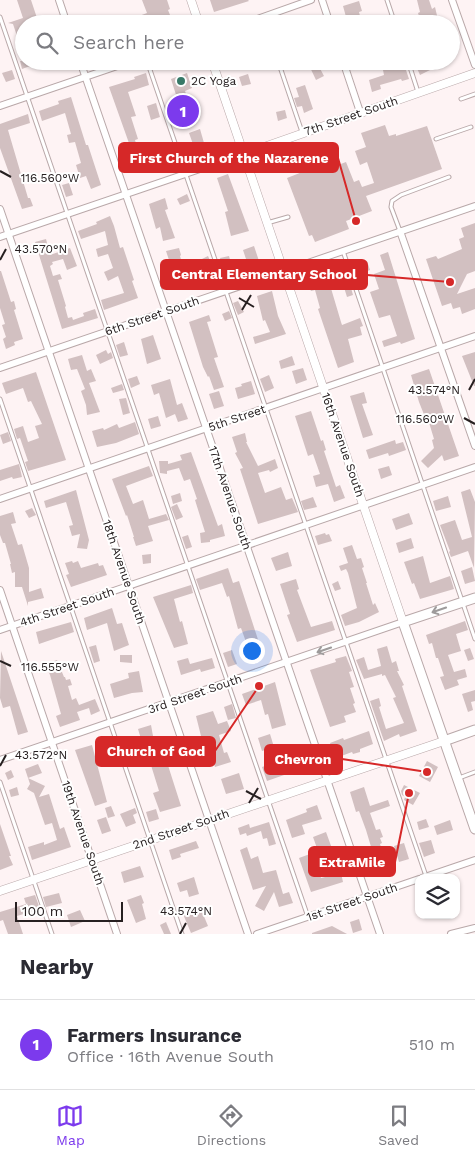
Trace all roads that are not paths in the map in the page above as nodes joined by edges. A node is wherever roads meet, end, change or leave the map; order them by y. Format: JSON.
{"nodes":[{"id":1,"x":59,"y":0,"type":"edge"},
{"id":2,"x":190,"y":0,"type":"edge"},
{"id":3,"x":311,"y":0,"type":"edge"},
{"id":4,"x":322,"y":0,"type":"edge"},
{"id":5,"x":387,"y":0,"type":"edge"},
{"id":6,"x":452,"y":0,"type":"edge"},
{"id":7,"x":64,"y":15,"type":"edge"},
{"id":8,"x":196,"y":15,"type":"edge"},
{"id":9,"x":276,"y":15,"type":"edge"},
{"id":10,"x":327,"y":15,"type":"edge"},
{"id":11,"x":392,"y":15,"type":"edge"},
{"id":12,"x":457,"y":15,"type":"edge"},
{"id":13,"x":0,"y":17,"type":"edge"},
{"id":14,"x":460,"y":23,"type":"edge"},
{"id":15,"x":15,"y":61,"type":"edge"},
{"id":16,"x":475,"y":65,"type":"edge"},
{"id":17,"x":18,"y":70,"type":"edge"},
{"id":18,"x":83,"y":70,"type":"edge"},
{"id":19,"x":106,"y":70,"type":"edge"},
{"id":20,"x":150,"y":70,"type":"edge"},
{"id":21,"x":215,"y":70,"type":"edge"},
{"id":22,"x":281,"y":70,"type":"edge"},
{"id":23,"x":346,"y":70,"type":"edge"},
{"id":24,"x":411,"y":70,"type":"edge"},
{"id":25,"x":475,"y":73,"type":"edge"},
{"id":26,"x":86,"y":77,"type":"junction"},
{"id":27,"x":418,"y":92,"type":"junction"},
{"id":28,"x":475,"y":94,"type":"edge"},
{"id":29,"x":27,"y":97,"type":"junction"},
{"id":30,"x":462,"y":99,"type":"dead end"},
{"id":31,"x":0,"y":106,"type":"edge"},
{"id":32,"x":360,"y":112,"type":"junction"},
{"id":33,"x":471,"y":127,"type":"dead end"},
{"id":34,"x":302,"y":133,"type":"junction"},
{"id":35,"x":436,"y":139,"type":"dead end"},
{"id":36,"x":282,"y":140,"type":"junction"},
{"id":37,"x":244,"y":154,"type":"junction"},
{"id":38,"x":290,"y":162,"type":"dead end"},
{"id":39,"x":185,"y":174,"type":"junction"},
{"id":40,"x":449,"y":177,"type":"dead end"},
{"id":41,"x":126,"y":194,"type":"junction"},
{"id":42,"x":475,"y":206,"type":"edge"},
{"id":43,"x":0,"y":209,"type":"edge"},
{"id":44,"x":67,"y":214,"type":"junction"},
{"id":45,"x":288,"y":217,"type":"dead end"},
{"id":46,"x":267,"y":223,"type":"junction"},
{"id":47,"x":400,"y":231,"type":"junction"},
{"id":48,"x":8,"y":234,"type":"junction"},
{"id":49,"x":0,"y":237,"type":"edge"},
{"id":50,"x":343,"y":251,"type":"junction"},
{"id":51,"x":283,"y":271,"type":"junction"},
{"id":52,"x":224,"y":291,"type":"junction"},
{"id":53,"x":166,"y":311,"type":"junction"},
{"id":54,"x":107,"y":331,"type":"junction"},
{"id":55,"x":475,"y":336,"type":"edge"},
{"id":56,"x":441,"y":348,"type":"junction"},
{"id":57,"x":49,"y":351,"type":"junction"},
{"id":58,"x":0,"y":368,"type":"edge"},
{"id":59,"x":382,"y":368,"type":"junction"},
{"id":60,"x":323,"y":388,"type":"junction"},
{"id":61,"x":0,"y":399,"type":"edge"},
{"id":62,"x":265,"y":408,"type":"junction"},
{"id":63,"x":206,"y":428,"type":"junction"},
{"id":64,"x":475,"y":446,"type":"edge"},
{"id":65,"x":147,"y":448,"type":"junction"},
{"id":66,"x":475,"y":467,"type":"edge"},
{"id":67,"x":89,"y":468,"type":"junction"},
{"id":68,"x":422,"y":486,"type":"junction"},
{"id":69,"x":30,"y":488,"type":"junction"},
{"id":70,"x":0,"y":499,"type":"edge"},
{"id":71,"x":364,"y":505,"type":"junction"},
{"id":72,"x":306,"y":526,"type":"junction"},
{"id":73,"x":247,"y":546,"type":"junction"},
{"id":74,"x":187,"y":566,"type":"junction"},
{"id":75,"x":129,"y":586,"type":"junction"},
{"id":76,"x":0,"y":590,"type":"edge"},
{"id":77,"x":475,"y":598,"type":"edge"},
{"id":78,"x":462,"y":602,"type":"junction"},
{"id":79,"x":71,"y":606,"type":"junction"},
{"id":80,"x":404,"y":622,"type":"junction"},
{"id":81,"x":12,"y":626,"type":"junction"},
{"id":82,"x":0,"y":630,"type":"edge"},
{"id":83,"x":475,"y":639,"type":"edge"},
{"id":84,"x":346,"y":642,"type":"junction"},
{"id":85,"x":286,"y":663,"type":"junction"},
{"id":86,"x":228,"y":682,"type":"junction"},
{"id":87,"x":169,"y":702,"type":"junction"},
{"id":88,"x":111,"y":723,"type":"junction"},
{"id":89,"x":475,"y":730,"type":"edge"},
{"id":90,"x":444,"y":741,"type":"junction"},
{"id":91,"x":52,"y":743,"type":"junction"},
{"id":92,"x":0,"y":760,"type":"edge"},
{"id":93,"x":386,"y":760,"type":"junction"},
{"id":94,"x":475,"y":772,"type":"edge"},
{"id":95,"x":457,"y":779,"type":"junction"},
{"id":96,"x":326,"y":780,"type":"junction"},
{"id":97,"x":0,"y":782,"type":"edge"},
{"id":98,"x":268,"y":799,"type":"junction"},
{"id":99,"x":209,"y":820,"type":"junction"},
{"id":100,"x":475,"y":829,"type":"edge"},
{"id":101,"x":151,"y":839,"type":"junction"},
{"id":102,"x":92,"y":859,"type":"junction"},
{"id":103,"x":475,"y":860,"type":"edge"},
{"id":104,"x":421,"y":874,"type":"edge"},
{"id":105,"x":434,"y":874,"type":"edge"},
{"id":106,"x":34,"y":879,"type":"junction"},
{"id":107,"x":415,"y":880,"type":"edge"},
{"id":108,"x":0,"y":891,"type":"edge"},
{"id":109,"x":367,"y":897,"type":"junction"},
{"id":110,"x":308,"y":917,"type":"junction"},
{"id":111,"x":475,"y":928,"type":"edge"},
{"id":112,"x":52,"y":934,"type":"edge"},
{"id":113,"x":117,"y":934,"type":"edge"},
{"id":114,"x":182,"y":934,"type":"edge"},
{"id":115,"x":248,"y":934,"type":"edge"},
{"id":116,"x":258,"y":934,"type":"edge"},
{"id":117,"x":380,"y":934,"type":"edge"},
{"id":118,"x":451,"y":934,"type":"edge"}],
"edges":[{"from":1,"to":7,"type":"street"},
{"from":2,"to":8,"type":"street"},
{"from":3,"to":9,"type":"street"},
{"from":4,"to":10,"type":"street"},
{"from":5,"to":11,"type":"lane"},
{"from":6,"to":12,"type":"street"},
{"from":13,"to":15,"type":"lane"},
{"from":14,"to":16,"type":"street"},
{"from":17,"to":29,"type":"lane"},
{"from":18,"to":26,"type":"street","name":"17th Avenue South"},
{"from":19,"to":26,"type":"street"},
{"from":20,"to":39,"type":"lane"},
{"from":21,"to":37,"type":"street","name":"16th Avenue South"},
{"from":22,"to":34,"type":"lane"},
{"from":23,"to":32,"type":"street"},
{"from":24,"to":27,"type":"lane"},
{"from":25,"to":27,"type":"street","name":"7th Street South"},
{"from":26,"to":29,"type":"street"},
{"from":26,"to":41,"type":"street","name":"17th Avenue South"},
{"from":27,"to":32,"type":"street","name":"7th Street South"},
{"from":28,"to":30,"type":"lane"},
{"from":29,"to":31,"type":"street"},
{"from":29,"to":44,"type":"lane"},
{"from":32,"to":34,"type":"street","name":"7th Street South"},
{"from":33,"to":35,"type":"lane"},
{"from":34,"to":36,"type":"street","name":"7th Street South"},
{"from":36,"to":37,"type":"street","name":"7th Street South"},
{"from":36,"to":38,"type":"lane"},
{"from":37,"to":39,"type":"street","name":"7th Street South"},
{"from":37,"to":46,"type":"street","name":"16th Avenue South"},
{"from":39,"to":41,"type":"street","name":"7th Street South"},
{"from":39,"to":52,"type":"lane"},
{"from":40,"to":47,"type":"lane"},
{"from":41,"to":44,"type":"street","name":"7th Street South"},
{"from":41,"to":53,"type":"street","name":"17th Avenue South"},
{"from":42,"to":47,"type":"street","name":"6th Street South"},
{"from":43,"to":48,"type":"street","name":"18th Avenue South"},
{"from":44,"to":48,"type":"street","name":"7th Street South"},
{"from":44,"to":54,"type":"lane"},
{"from":45,"to":46,"type":"lane"},
{"from":46,"to":51,"type":"street","name":"16th Avenue South"},
{"from":47,"to":50,"type":"street","name":"6th Street South"},
{"from":47,"to":56,"type":"street"},
{"from":48,"to":49,"type":"street","name":"7th Street South"},
{"from":48,"to":57,"type":"street","name":"18th Avenue South"},
{"from":50,"to":51,"type":"street","name":"6th Street South"},
{"from":50,"to":59,"type":"lane"},
{"from":51,"to":52,"type":"street","name":"6th Street South"},
{"from":51,"to":60,"type":"street","name":"16th Avenue South"},
{"from":52,"to":53,"type":"street","name":"6th Street South"},
{"from":52,"to":62,"type":"lane"},
{"from":53,"to":54,"type":"street","name":"6th Street South"},
{"from":53,"to":63,"type":"street","name":"17th Avenue South"},
{"from":54,"to":57,"type":"street","name":"6th Street South"},
{"from":54,"to":65,"type":"lane"},
{"from":55,"to":56,"type":"street","name":"5th Street"},
{"from":56,"to":59,"type":"street","name":"5th Street"},
{"from":56,"to":64,"type":"street"},
{"from":57,"to":58,"type":"street","name":"6th Street South"},
{"from":57,"to":67,"type":"street","name":"18th Avenue South"},
{"from":59,"to":60,"type":"street","name":"5th Street"},
{"from":59,"to":68,"type":"lane"},
{"from":60,"to":62,"type":"street","name":"5th Street"},
{"from":60,"to":71,"type":"street","name":"16th Avenue South"},
{"from":61,"to":69,"type":"lane"},
{"from":62,"to":63,"type":"street","name":"5th Street"},
{"from":62,"to":72,"type":"lane"},
{"from":63,"to":65,"type":"street","name":"5th Street"},
{"from":63,"to":73,"type":"street","name":"17th Avenue South"},
{"from":65,"to":67,"type":"street","name":"5th Street"},
{"from":65,"to":74,"type":"lane"},
{"from":66,"to":68,"type":"street","name":"4th Street South"},
{"from":67,"to":69,"type":"street","name":"5th Street"},
{"from":67,"to":75,"type":"street","name":"18th Avenue South"},
{"from":68,"to":71,"type":"street","name":"4th Street South"},
{"from":68,"to":78,"type":"lane"},
{"from":69,"to":70,"type":"street","name":"5th Street"},
{"from":69,"to":79,"type":"lane"},
{"from":71,"to":72,"type":"street","name":"4th Street South"},
{"from":71,"to":80,"type":"street","name":"16th Avenue South"},
{"from":72,"to":73,"type":"street","name":"4th Street South"},
{"from":72,"to":84,"type":"lane"},
{"from":73,"to":74,"type":"street","name":"4th Street South"},
{"from":73,"to":85,"type":"street","name":"17th Avenue South"},
{"from":74,"to":75,"type":"street","name":"4th Street South"},
{"from":74,"to":86,"type":"lane"},
{"from":75,"to":79,"type":"street","name":"4th Street South"},
{"from":75,"to":87,"type":"street","name":"18th Avenue South"},
{"from":76,"to":81,"type":"street","name":"19th Avenue South"},
{"from":77,"to":78,"type":"main road","name":"3rd Street South"},
{"from":78,"to":80,"type":"main road","name":"3rd Street South","one_way":true},
{"from":78,"to":83,"type":"lane"},
{"from":79,"to":81,"type":"street","name":"4th Street South"},
{"from":79,"to":88,"type":"lane"},
{"from":80,"to":84,"type":"street","name":"3rd Street South"},
{"from":80,"to":90,"type":"main road","name":"16th Avenue South"},
{"from":81,"to":82,"type":"street","name":"4th Street South"},
{"from":81,"to":91,"type":"street","name":"19th Avenue South"},
{"from":84,"to":85,"type":"street","name":"3rd Street South","one_way":true},
{"from":84,"to":93,"type":"lane"},
{"from":85,"to":86,"type":"street","name":"3rd Street South"},
{"from":85,"to":96,"type":"street","name":"17th Avenue South"},
{"from":86,"to":87,"type":"street","name":"3rd Street South"},
{"from":86,"to":98,"type":"lane"},
{"from":87,"to":88,"type":"street","name":"3rd Street South"},
{"from":87,"to":99,"type":"street","name":"18th Avenue South"},
{"from":88,"to":91,"type":"street","name":"3rd Street South"},
{"from":88,"to":101,"type":"lane"},
{"from":89,"to":90,"type":"main road","name":"2nd Street South"},
{"from":90,"to":93,"type":"street","name":"2nd Street South"},
{"from":90,"to":95,"type":"main road","name":"16th Avenue South"},
{"from":91,"to":92,"type":"street","name":"3rd Street South"},
{"from":91,"to":102,"type":"street","name":"19th Avenue South"},
{"from":93,"to":96,"type":"street","name":"2nd Street South"},
{"from":93,"to":104,"type":"lane"},
{"from":94,"to":95,"type":"lane"},
{"from":95,"to":100,"type":"main road","name":"16th Avenue South"},
{"from":96,"to":98,"type":"street","name":"2nd Street South"},
{"from":96,"to":109,"type":"street","name":"17th Avenue South"},
{"from":97,"to":106,"type":"lane"},
{"from":98,"to":99,"type":"street","name":"2nd Street South"},
{"from":98,"to":110,"type":"lane"},
{"from":99,"to":101,"type":"street","name":"2nd Street South"},
{"from":99,"to":115,"type":"street","name":"18th Avenue South"},
{"from":101,"to":102,"type":"street","name":"2nd Street South"},
{"from":101,"to":114,"type":"lane"},
{"from":102,"to":106,"type":"street","name":"2nd Street South"},
{"from":102,"to":113,"type":"street","name":"19th Avenue South"},
{"from":103,"to":105,"type":"street","name":"1st Street South"},
{"from":106,"to":108,"type":"street","name":"2nd Street South"},
{"from":106,"to":112,"type":"lane"},
{"from":107,"to":109,"type":"street","name":"1st Street South"},
{"from":109,"to":110,"type":"street","name":"1st Street South"},
{"from":109,"to":117,"type":"street","name":"17th Avenue South"},
{"from":110,"to":116,"type":"street","name":"1st Street South"},
{"from":111,"to":118,"type":"street"}]}
